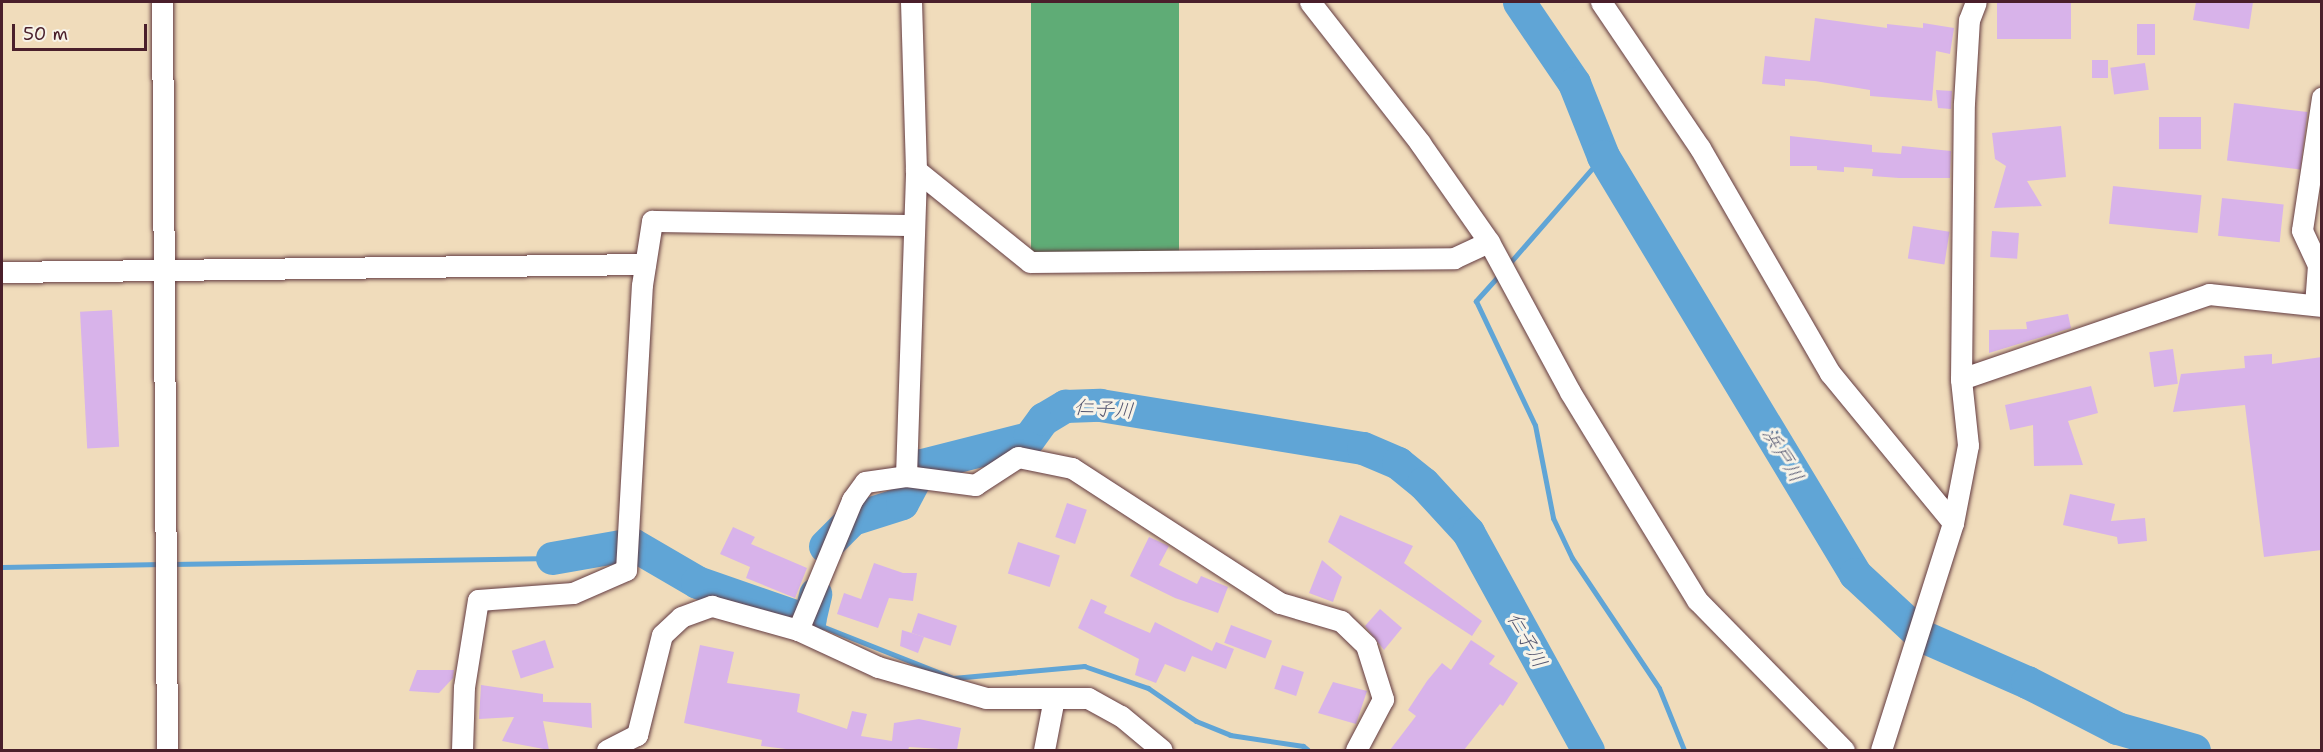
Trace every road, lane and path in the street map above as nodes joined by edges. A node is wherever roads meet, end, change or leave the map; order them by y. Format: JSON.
{"nodes":[{"id":1,"x":162,"y":2,"type":"edge"},
{"id":2,"x":911,"y":2,"type":"edge"},
{"id":3,"x":1310,"y":2,"type":"edge"},
{"id":4,"x":1601,"y":2,"type":"edge"},
{"id":5,"x":1976,"y":2,"type":"edge"},
{"id":6,"x":2322,"y":98,"type":"edge"},
{"id":7,"x":916,"y":170,"type":"junction"},
{"id":8,"x":912,"y":225,"type":"junction"},
{"id":9,"x":1489,"y":242,"type":"junction"},
{"id":10,"x":645,"y":264,"type":"junction"},
{"id":11,"x":163,"y":267,"type":"junction"},
{"id":12,"x":2,"y":272,"type":"edge"},
{"id":13,"x":2318,"y":306,"type":"edge"},
{"id":14,"x":1960,"y":379,"type":"junction"},
{"id":15,"x":906,"y":476,"type":"junction"},
{"id":16,"x":1953,"y":523,"type":"junction"},
{"id":17,"x":798,"y":630,"type":"junction"},
{"id":18,"x":1054,"y":698,"type":"junction"},
{"id":19,"x":167,"y":750,"type":"edge"},
{"id":20,"x":462,"y":750,"type":"edge"},
{"id":21,"x":607,"y":750,"type":"edge"},
{"id":22,"x":1044,"y":750,"type":"edge"},
{"id":23,"x":1162,"y":750,"type":"edge"},
{"id":24,"x":1356,"y":750,"type":"edge"},
{"id":25,"x":1844,"y":750,"type":"edge"},
{"id":26,"x":1881,"y":750,"type":"edge"}],
"edges":[{"from":1,"to":11,"type":"street"},
{"from":2,"to":7,"type":"street"},
{"from":3,"to":9,"type":"street"},
{"from":4,"to":16,"type":"street"},
{"from":5,"to":14,"type":"street"},
{"from":6,"to":13,"type":"street"},
{"from":7,"to":8,"type":"street"},
{"from":7,"to":9,"type":"street"},
{"from":8,"to":10,"type":"street"},
{"from":8,"to":15,"type":"street"},
{"from":9,"to":25,"type":"street"},
{"from":10,"to":11,"type":"street"},
{"from":10,"to":20,"type":"street"},
{"from":11,"to":12,"type":"street"},
{"from":11,"to":19,"type":"street"},
{"from":13,"to":14,"type":"street"},
{"from":14,"to":16,"type":"street"},
{"from":15,"to":17,"type":"street"},
{"from":15,"to":24,"type":"street"},
{"from":16,"to":26,"type":"street"},
{"from":17,"to":18,"type":"street"},
{"from":17,"to":21,"type":"street"},
{"from":18,"to":22,"type":"street"},
{"from":18,"to":23,"type":"street"}]}
